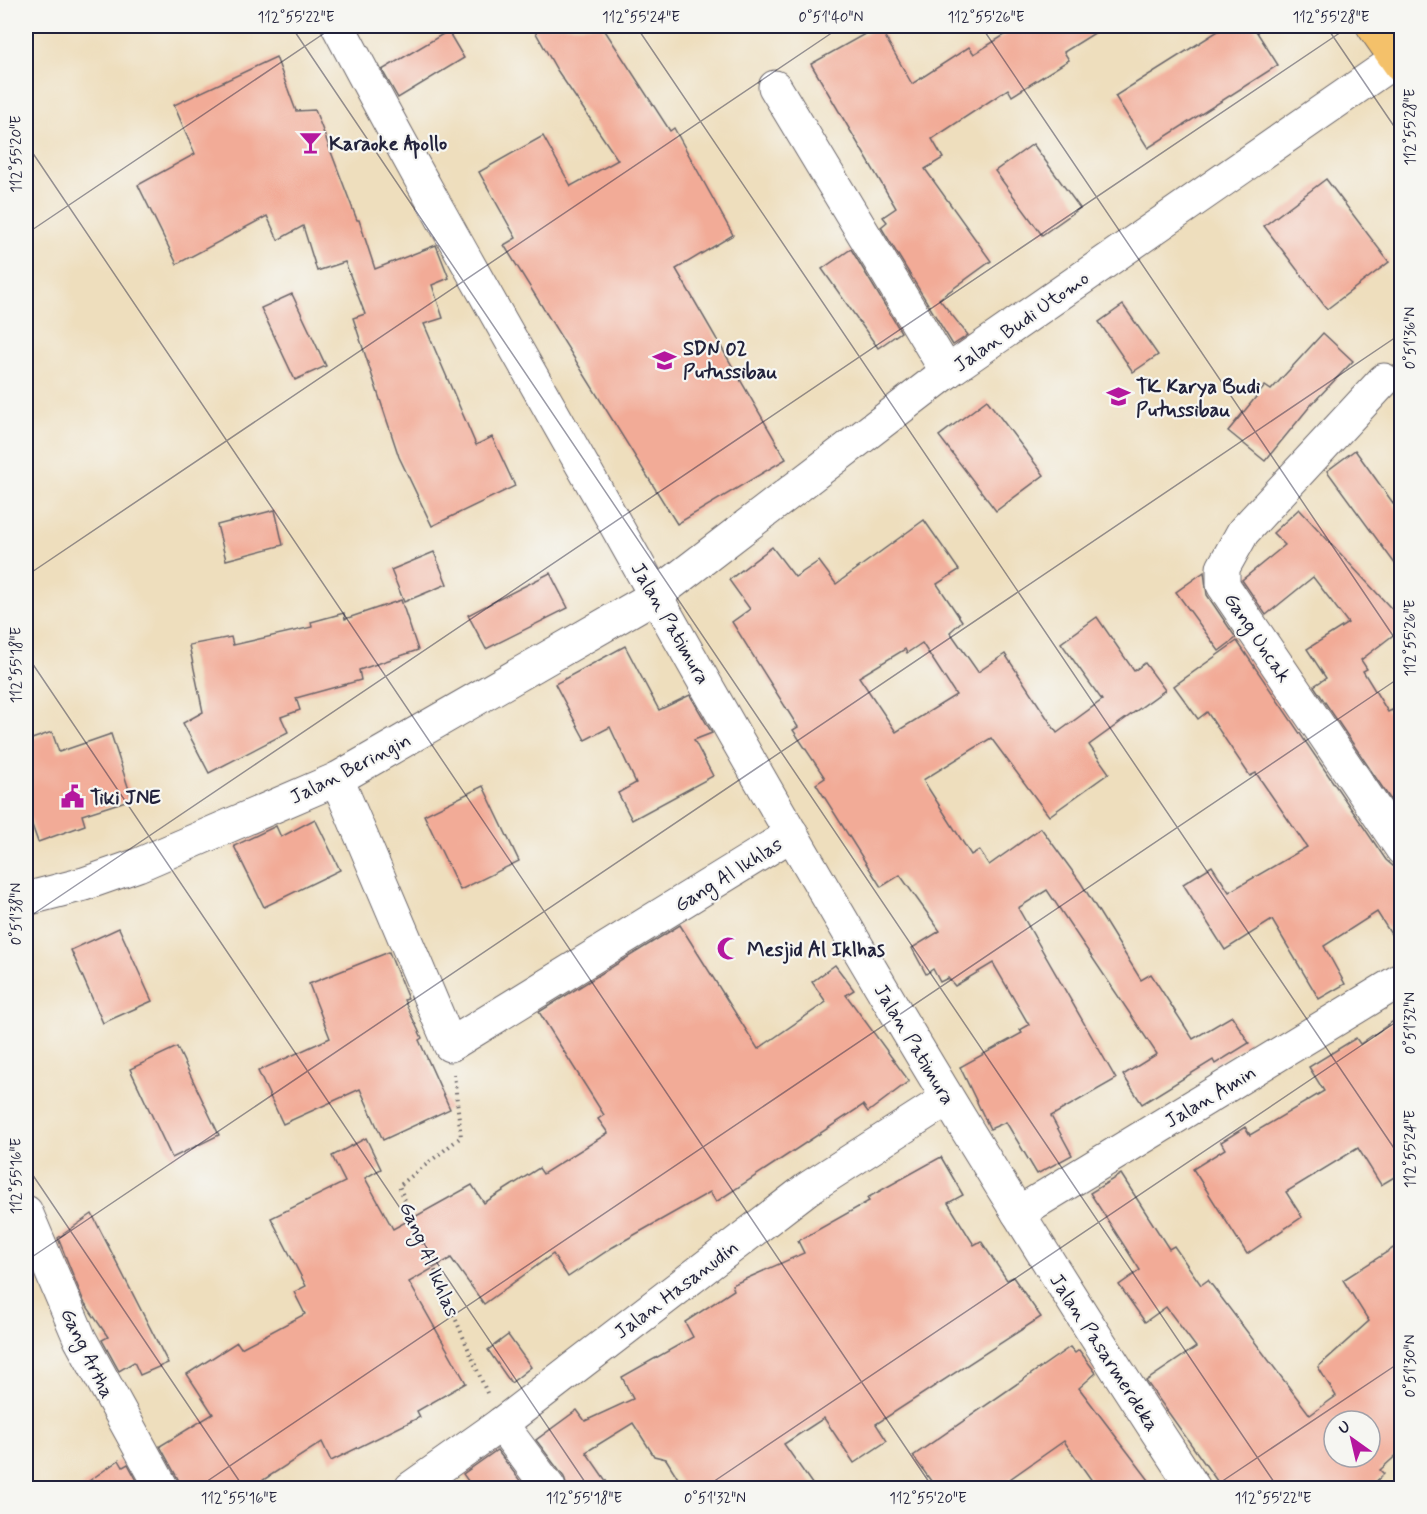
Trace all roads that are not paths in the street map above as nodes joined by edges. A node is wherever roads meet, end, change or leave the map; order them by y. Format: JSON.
{"nodes":[{"id":1,"x":338,"y":26,"type":"edge"},
{"id":2,"x":1373,"y":26,"type":"edge"},
{"id":3,"x":1399,"y":63,"type":"edge"},
{"id":4,"x":775,"y":87,"type":"dead end"},
{"id":5,"x":947,"y":372,"type":"junction"},
{"id":6,"x":1384,"y":380,"type":"dead end"},
{"id":7,"x":655,"y":596,"type":"junction"},
{"id":8,"x":337,"y":779,"type":"junction"},
{"id":9,"x":792,"y":834,"type":"junction"},
{"id":10,"x":1401,"y":849,"type":"edge"},
{"id":11,"x":26,"y":899,"type":"edge"},
{"id":12,"x":1401,"y":979,"type":"edge"},
{"id":13,"x":947,"y":1098,"type":"junction"},
{"id":14,"x":26,"y":1212,"type":"edge"},
{"id":15,"x":1018,"y":1213,"type":"junction"},
{"id":16,"x":501,"y":1424,"type":"junction"},
{"id":17,"x":162,"y":1488,"type":"edge"},
{"id":18,"x":411,"y":1488,"type":"edge"},
{"id":19,"x":549,"y":1488,"type":"edge"},
{"id":20,"x":1194,"y":1488,"type":"edge"}],
"edges":[{"from":1,"to":7,"type":"street","name":"Jalan Patimura"},
{"from":2,"to":3,"type":"highway"},
{"from":3,"to":5,"type":"street","name":"Jalan Budi Utomo"},
{"from":4,"to":5,"type":"street"},
{"from":5,"to":7,"type":"street","name":"Jalan Budi Utomo"},
{"from":6,"to":10,"type":"street","name":"Gang Uncak"},
{"from":7,"to":8,"type":"street","name":"Jalan Beringin"},
{"from":7,"to":9,"type":"street","name":"Jalan Patimura"},
{"from":8,"to":9,"type":"street","name":"Gang Al Ikhlas"},
{"from":8,"to":11,"type":"street","name":"Jalan Beringin"},
{"from":9,"to":13,"type":"street","name":"Jalan Patimura"},
{"from":12,"to":15,"type":"street","name":"Jalan Amin"},
{"from":13,"to":15,"type":"street","name":"Jalan Patimura"},
{"from":13,"to":16,"type":"street","name":"Jalan Hasanudin"},
{"from":14,"to":17,"type":"street","name":"Gang Artha"},
{"from":15,"to":20,"type":"street","name":"Jalan Pasarmerdeka"},
{"from":16,"to":18,"type":"street","name":"Jalan Hasanudin"},
{"from":16,"to":19,"type":"street"}]}
